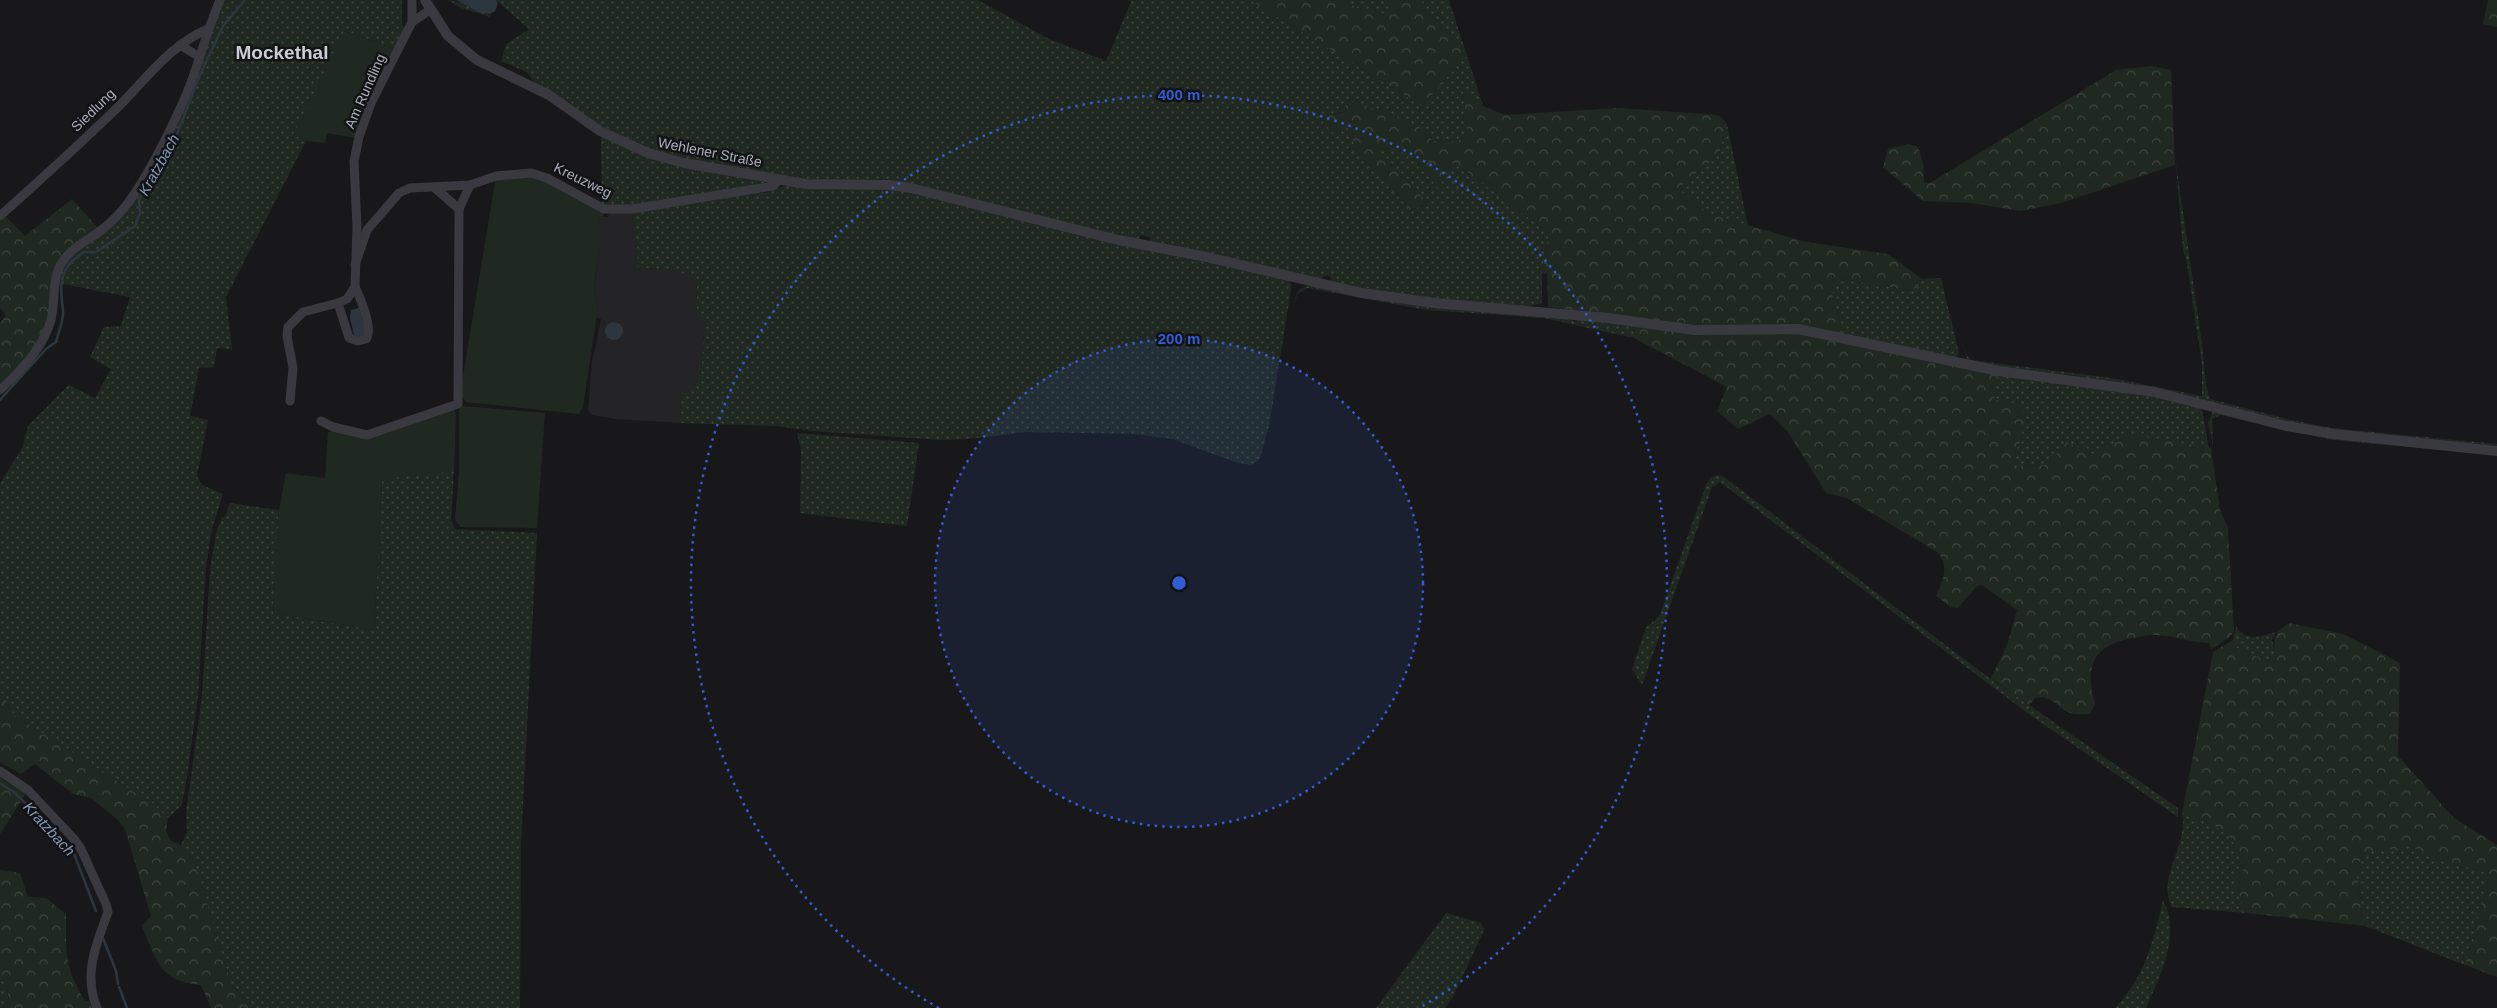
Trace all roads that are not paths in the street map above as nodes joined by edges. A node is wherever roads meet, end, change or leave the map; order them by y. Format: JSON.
{"nodes":[{"id":1,"x":220,"y":0,"type":"edge"},
{"id":2,"x":412,"y":0,"type":"edge"},
{"id":3,"x":425,"y":0,"type":"edge"},
{"id":4,"x":430,"y":10,"type":"junction"},
{"id":5,"x":412,"y":22,"type":"junction"},
{"id":6,"x":208,"y":29,"type":"junction"},
{"id":7,"x":180,"y":45,"type":"junction"},
{"id":8,"x":198,"y":56,"type":"junction"},
{"id":9,"x":779,"y":180,"type":"junction"},
{"id":10,"x":470,"y":185,"type":"junction"},
{"id":11,"x":434,"y":187,"type":"junction"},
{"id":12,"x":459,"y":209,"type":"junction"},
{"id":13,"x":0,"y":216,"type":"edge"},
{"id":14,"x":355,"y":265,"type":"junction"},
{"id":15,"x":355,"y":287,"type":"junction"},
{"id":16,"x":338,"y":303,"type":"junction"},
{"id":17,"x":0,"y":390,"type":"edge"},
{"id":18,"x":290,"y":401,"type":"dead end"},
{"id":19,"x":321,"y":421,"type":"dead end"},
{"id":20,"x":2497,"y":451,"type":"edge"},
{"id":21,"x":0,"y":771,"type":"edge"},
{"id":22,"x":97,"y":1008,"type":"edge"}],
"edges":[{"from":1,"to":6,"type":"street"},
{"from":2,"to":5,"type":"street","name":"Am Rundling"},
{"from":3,"to":4,"type":"street","name":"Wehlener Straße"},
{"from":4,"to":5,"type":"street"},
{"from":4,"to":9,"type":"street","name":"Wehlener Straße"},
{"from":5,"to":14,"type":"street","name":"Am Rundling"},
{"from":6,"to":7,"type":"street","name":"Siedlung"},
{"from":6,"to":8,"type":"street"},
{"from":7,"to":8,"type":"street"},
{"from":7,"to":13,"type":"street","name":"Siedlung"},
{"from":8,"to":17,"type":"street"},
{"from":9,"to":10,"type":"street","name":"Kreuzweg"},
{"from":9,"to":20,"type":"street","name":"Wehlener Straße"},
{"from":10,"to":11,"type":"street","name":"Kreuzweg"},
{"from":10,"to":12,"type":"street"},
{"from":11,"to":12,"type":"street"},
{"from":11,"to":14,"type":"street","name":"Kreuzweg"},
{"from":12,"to":19,"type":"street"},
{"from":14,"to":15,"type":"street","name":"Am Rundling"},
{"from":15,"to":16,"type":"street"},
{"from":15,"to":16,"type":"street","name":"Am Rundling"},
{"from":16,"to":18,"type":"street"},
{"from":21,"to":22,"type":"street"}]}
